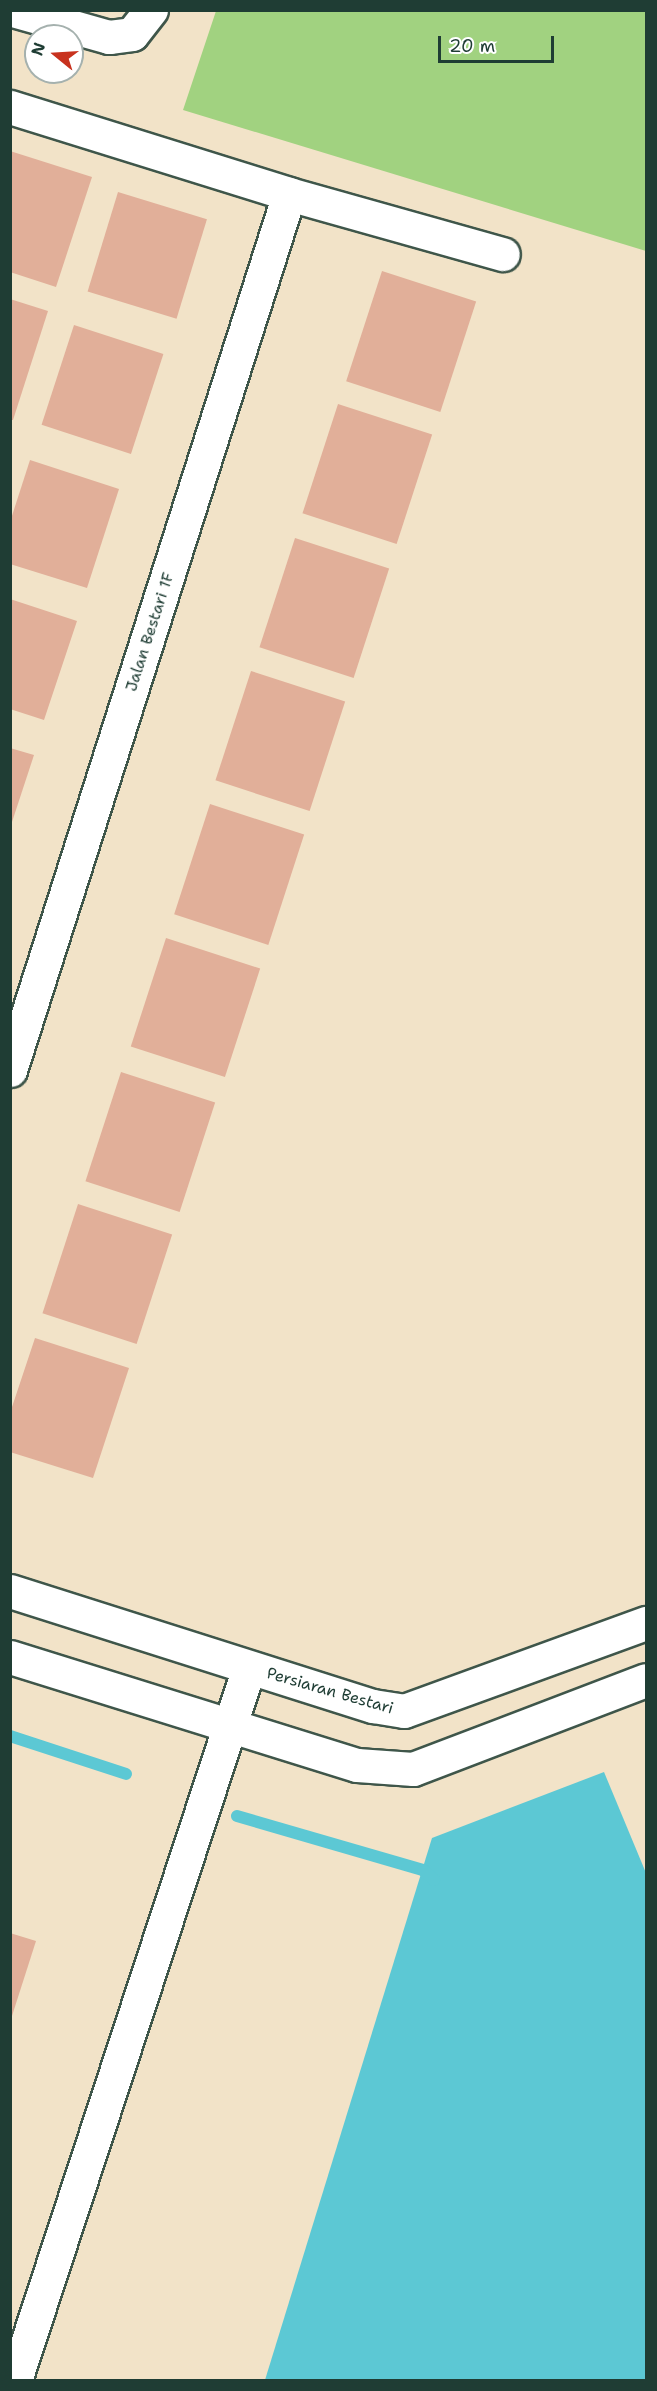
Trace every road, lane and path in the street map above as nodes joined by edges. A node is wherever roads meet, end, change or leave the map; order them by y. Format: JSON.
{"nodes":[{"id":1,"x":13,"y":10,"type":"edge"},
{"id":2,"x":151,"y":10,"type":"edge"},
{"id":3,"x":10,"y":107,"type":"edge"},
{"id":4,"x":289,"y":194,"type":"junction"},
{"id":5,"x":504,"y":254,"type":"dead end"},
{"id":6,"x":10,"y":1070,"type":"edge"},
{"id":7,"x":10,"y":1591,"type":"edge"},
{"id":8,"x":646,"y":1623,"type":"edge"},
{"id":9,"x":10,"y":1657,"type":"edge"},
{"id":10,"x":249,"y":1667,"type":"junction"},
{"id":11,"x":646,"y":1680,"type":"edge"},
{"id":12,"x":229,"y":1727,"type":"junction"},
{"id":13,"x":15,"y":2380,"type":"edge"}],
"edges":[{"from":1,"to":2,"type":"street"},
{"from":3,"to":4,"type":"street"},
{"from":4,"to":5,"type":"street"},
{"from":4,"to":6,"type":"street","name":"Jalan Bestari 1F"},
{"from":7,"to":10,"type":"street","name":"Persiaran Bestari"},
{"from":8,"to":10,"type":"street","name":"Persiaran Bestari"},
{"from":9,"to":12,"type":"street"},
{"from":10,"to":12,"type":"street"},
{"from":11,"to":12,"type":"street"},
{"from":12,"to":13,"type":"street"}]}
